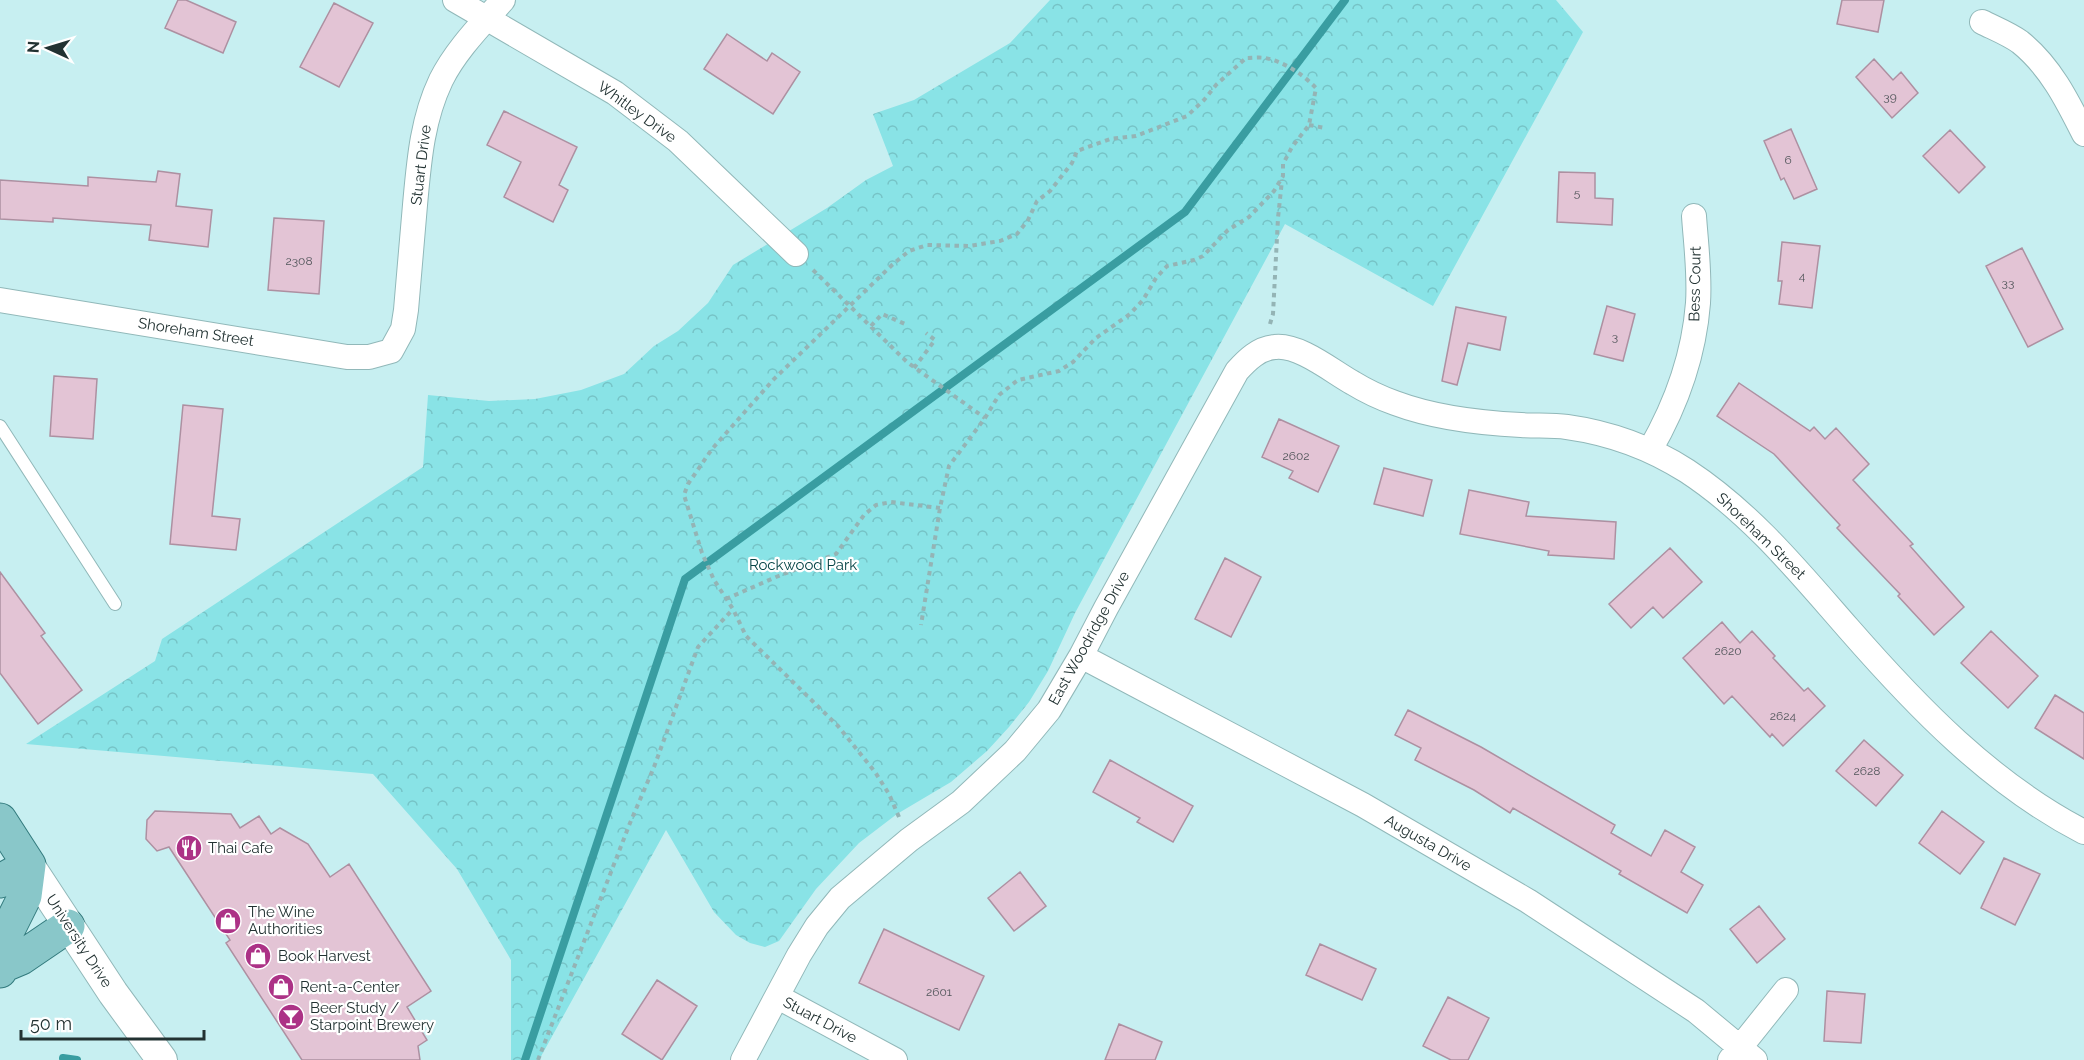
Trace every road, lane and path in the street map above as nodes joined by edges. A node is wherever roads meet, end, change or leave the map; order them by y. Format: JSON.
{"nodes":[{"id":1,"x":455,"y":0,"type":"edge"},
{"id":2,"x":503,"y":0,"type":"edge"},
{"id":3,"x":487,"y":18,"type":"junction"},
{"id":4,"x":1982,"y":22,"type":"dead end"},
{"id":5,"x":1309,"y":125,"type":"junction"},
{"id":6,"x":1325,"y":128,"type":"dead end"},
{"id":7,"x":2084,"y":134,"type":"edge"},
{"id":8,"x":1282,"y":176,"type":"junction"},
{"id":9,"x":1695,"y":216,"type":"dead end"},
{"id":10,"x":796,"y":254,"type":"joint"},
{"id":11,"x":0,"y":300,"type":"edge"},
{"id":12,"x":850,"y":305,"type":"junction"},
{"id":13,"x":905,"y":324,"type":"dead end"},
{"id":14,"x":871,"y":326,"type":"junction"},
{"id":15,"x":926,"y":333,"type":"dead end"},
{"id":16,"x":392,"y":351,"type":"joint"},
{"id":17,"x":1263,"y":351,"type":"junction"},
{"id":18,"x":914,"y":368,"type":"junction"},
{"id":19,"x":985,"y":418,"type":"junction"},
{"id":20,"x":0,"y":426,"type":"edge"},
{"id":21,"x":1650,"y":450,"type":"junction"},
{"id":22,"x":940,"y":508,"type":"junction"},
{"id":23,"x":726,"y":599,"type":"junction"},
{"id":24,"x":115,"y":604,"type":"dead end"},
{"id":25,"x":733,"y":609,"type":"junction"},
{"id":26,"x":921,"y":625,"type":"dead end"},
{"id":27,"x":1081,"y":656,"type":"junction"},
{"id":28,"x":0,"y":820,"type":"edge"},
{"id":29,"x":2084,"y":832,"type":"edge"},
{"id":30,"x":909,"y":840,"type":"junction"},
{"id":31,"x":29,"y":865,"type":"junction"},
{"id":32,"x":0,"y":881,"type":"edge"},
{"id":33,"x":68,"y":926,"type":"junction"},
{"id":34,"x":1,"y":968,"type":"edge"},
{"id":35,"x":1786,"y":990,"type":"dead end"},
{"id":36,"x":778,"y":998,"type":"junction"},
{"id":37,"x":1742,"y":1055,"type":"edge"},
{"id":38,"x":162,"y":1060,"type":"edge"},
{"id":39,"x":538,"y":1060,"type":"edge"},
{"id":40,"x":743,"y":1060,"type":"edge"},
{"id":41,"x":895,"y":1060,"type":"edge"}],
"edges":[{"from":1,"to":3,"type":"street","name":"Whitley Drive"},
{"from":2,"to":3,"type":"street","name":"Stuart Drive"},
{"from":3,"to":10,"type":"street","name":"Whitley Drive"},
{"from":3,"to":16,"type":"street","name":"Stuart Drive"},
{"from":4,"to":7,"type":"street"},
{"from":5,"to":6,"type":"path"},
{"from":5,"to":8,"type":"path"},
{"from":5,"to":12,"type":"path"},
{"from":8,"to":17,"type":"path"},
{"from":8,"to":19,"type":"path"},
{"from":9,"to":21,"type":"street","name":"Bess Court"},
{"from":10,"to":12,"type":"path"},
{"from":11,"to":16,"type":"street","name":"Shoreham Street"},
{"from":12,"to":14,"type":"path"},
{"from":12,"to":23,"type":"path"},
{"from":13,"to":14,"type":"path"},
{"from":14,"to":18,"type":"path"},
{"from":15,"to":18,"type":"path"},
{"from":17,"to":21,"type":"street","name":"Shoreham Street"},
{"from":17,"to":27,"type":"street","name":"East Woodridge Drive"},
{"from":18,"to":19,"type":"path"},
{"from":19,"to":22,"type":"path"},
{"from":20,"to":24,"type":"lane"},
{"from":21,"to":29,"type":"street","name":"Shoreham Street"},
{"from":22,"to":23,"type":"path"},
{"from":22,"to":26,"type":"path"},
{"from":23,"to":25,"type":"path"},
{"from":25,"to":30,"type":"path"},
{"from":25,"to":39,"type":"path"},
{"from":27,"to":30,"type":"street","name":"East Woodridge Drive"},
{"from":27,"to":37,"type":"street","name":"Augusta Drive"},
{"from":28,"to":31,"type":"main road","name":"University Drive"},
{"from":30,"to":36,"type":"street","name":"East Woodridge Drive"},
{"from":31,"to":32,"type":"main road"},
{"from":31,"to":33,"type":"street","name":"University Drive"},
{"from":31,"to":34,"type":"main road"},
{"from":33,"to":34,"type":"main road"},
{"from":33,"to":38,"type":"street","name":"University Drive"},
{"from":35,"to":37,"type":"street"},
{"from":36,"to":40,"type":"street","name":"East Woodridge Drive"},
{"from":36,"to":41,"type":"street","name":"Stuart Drive"}]}
